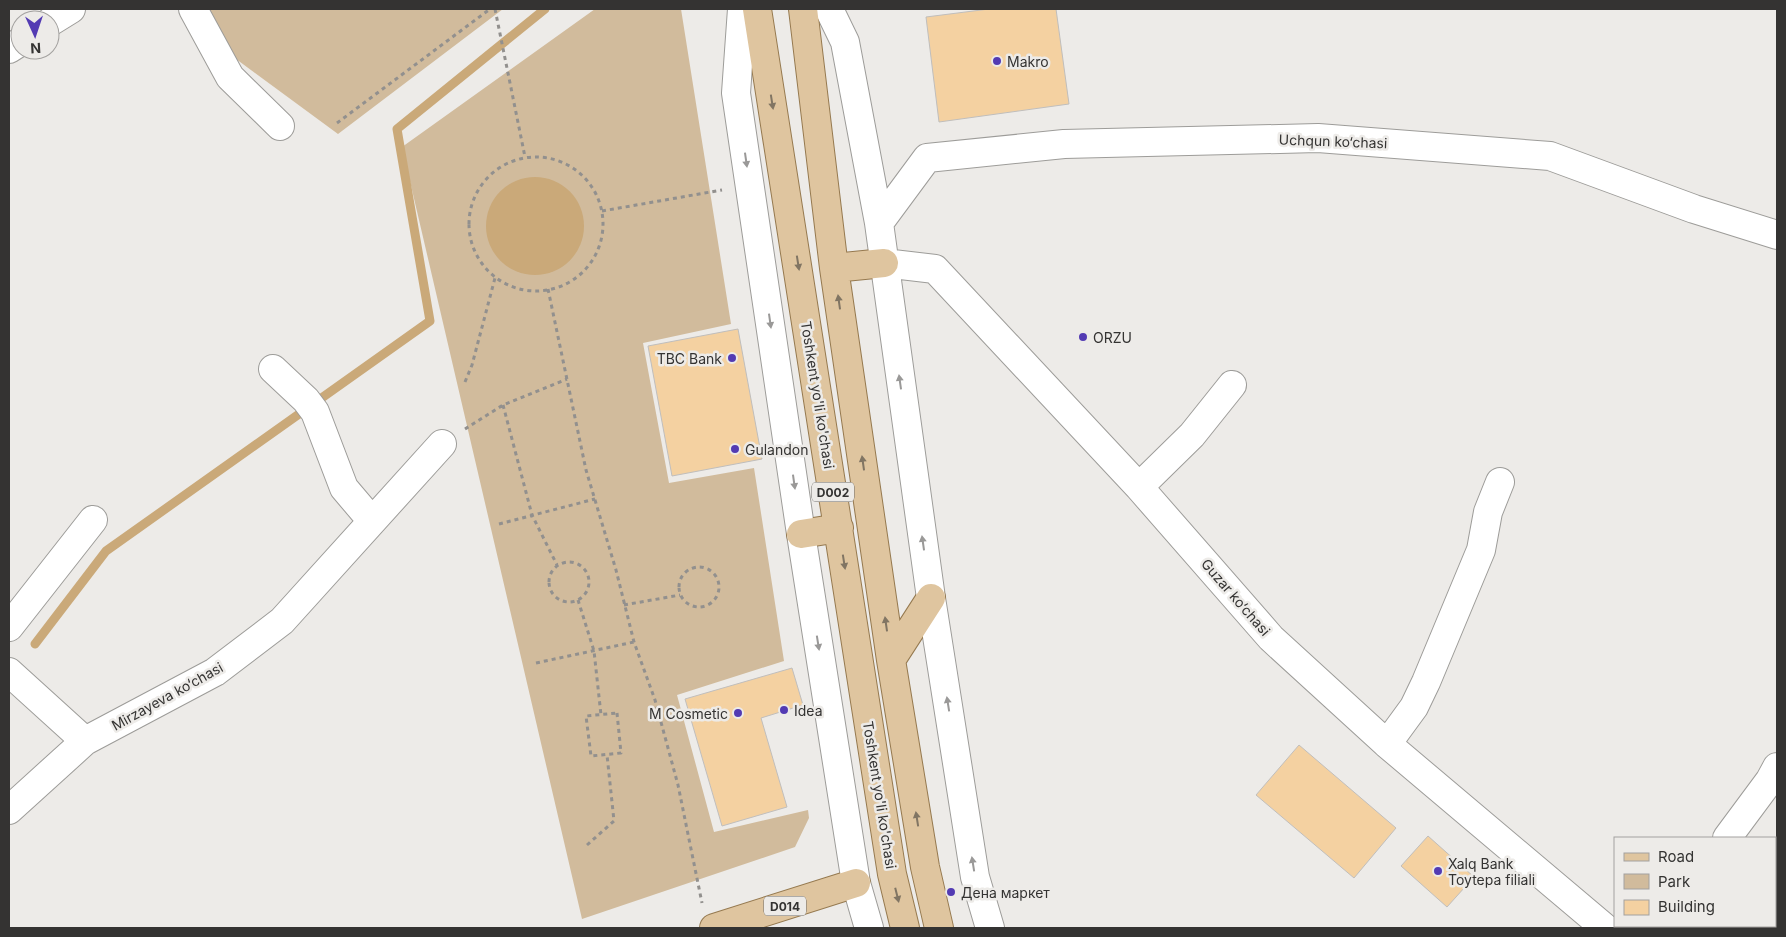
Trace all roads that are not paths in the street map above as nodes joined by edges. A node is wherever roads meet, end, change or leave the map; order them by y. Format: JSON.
{"nodes":[{"id":1,"x":71,"y":9,"type":"edge"},
{"id":2,"x":193,"y":9,"type":"edge"},
{"id":3,"x":742,"y":9,"type":"edge"},
{"id":4,"x":758,"y":9,"type":"edge"},
{"id":5,"x":803,"y":9,"type":"edge"},
{"id":6,"x":829,"y":9,"type":"edge"},
{"id":7,"x":60,"y":16,"type":"edge"},
{"id":8,"x":280,"y":126,"type":"dead end"},
{"id":9,"x":879,"y":223,"type":"junction"},
{"id":10,"x":1777,"y":235,"type":"edge"},
{"id":11,"x":884,"y":263,"type":"junction"},
{"id":12,"x":834,"y":268,"type":"junction"},
{"id":13,"x":273,"y":369,"type":"dead end"},
{"id":14,"x":1232,"y":385,"type":"dead end"},
{"id":15,"x":442,"y":444,"type":"road end"},
{"id":16,"x":1500,"y":482,"type":"dead end"},
{"id":17,"x":1139,"y":487,"type":"junction"},
{"id":18,"x":92,"y":520,"type":"dead end"},
{"id":19,"x":372,"y":521,"type":"junction"},
{"id":20,"x":839,"y":528,"type":"junction"},
{"id":21,"x":801,"y":534,"type":"junction"},
{"id":22,"x":931,"y":598,"type":"junction"},
{"id":23,"x":9,"y":626,"type":"edge"},
{"id":24,"x":891,"y":660,"type":"junction"},
{"id":25,"x":9,"y":672,"type":"edge"},
{"id":26,"x":85,"y":741,"type":"junction"},
{"id":27,"x":1388,"y":744,"type":"junction"},
{"id":28,"x":1777,"y":767,"type":"edge"},
{"id":29,"x":9,"y":810,"type":"edge"},
{"id":30,"x":1728,"y":837,"type":"edge"},
{"id":31,"x":856,"y":883,"type":"junction"},
{"id":32,"x":709,"y":919,"type":"edge"},
{"id":33,"x":869,"y":928,"type":"edge"},
{"id":34,"x":905,"y":928,"type":"edge"},
{"id":35,"x":939,"y":928,"type":"edge"},
{"id":36,"x":990,"y":928,"type":"edge"},
{"id":37,"x":1605,"y":928,"type":"edge"}],
"edges":[{"from":1,"to":7,"type":"street"},
{"from":2,"to":8,"type":"street"},
{"from":3,"to":21,"type":"street","one_way":true},
{"from":4,"to":20,"type":"main road","name":"Toshkent yo'li ko'chasi","number":"D002","one_way":true},
{"from":5,"to":12,"type":"main road","number":"D002"},
{"from":6,"to":9,"type":"street"},
{"from":9,"to":10,"type":"street","name":"Uchqun ko‘chasi"},
{"from":9,"to":11,"type":"street"},
{"from":11,"to":12,"type":"main road"},
{"from":11,"to":17,"type":"street","name":"Guzar ko‘chasi"},
{"from":22,"to":11,"type":"street","one_way":true},
{"from":24,"to":12,"type":"main road","number":"D002","one_way":true},
{"from":13,"to":19,"type":"street"},
{"from":14,"to":17,"type":"street"},
{"from":15,"to":19,"type":"street","name":"Mirzayeva ko‘chasi"},
{"from":16,"to":27,"type":"street"},
{"from":17,"to":27,"type":"street","name":"Guzar ko‘chasi"},
{"from":18,"to":23,"type":"street"},
{"from":19,"to":26,"type":"street","name":"Mirzayeva ko‘chasi"},
{"from":20,"to":21,"type":"main road"},
{"from":20,"to":34,"type":"main road","name":"Toshkent yo'li ko'chasi","number":"D002","one_way":true},
{"from":21,"to":31,"type":"street","one_way":true},
{"from":22,"to":24,"type":"main road"},
{"from":36,"to":22,"type":"street","one_way":true},
{"from":35,"to":24,"type":"main road","number":"D002","one_way":true},
{"from":25,"to":26,"type":"street"},
{"from":26,"to":29,"type":"street","name":"Mirzayeva ko‘chasi"},
{"from":27,"to":37,"type":"street","name":"Guzar ko‘chasi"},
{"from":28,"to":30,"type":"street"},
{"from":31,"to":32,"type":"main road","number":"D014"},
{"from":31,"to":33,"type":"street"}]}
